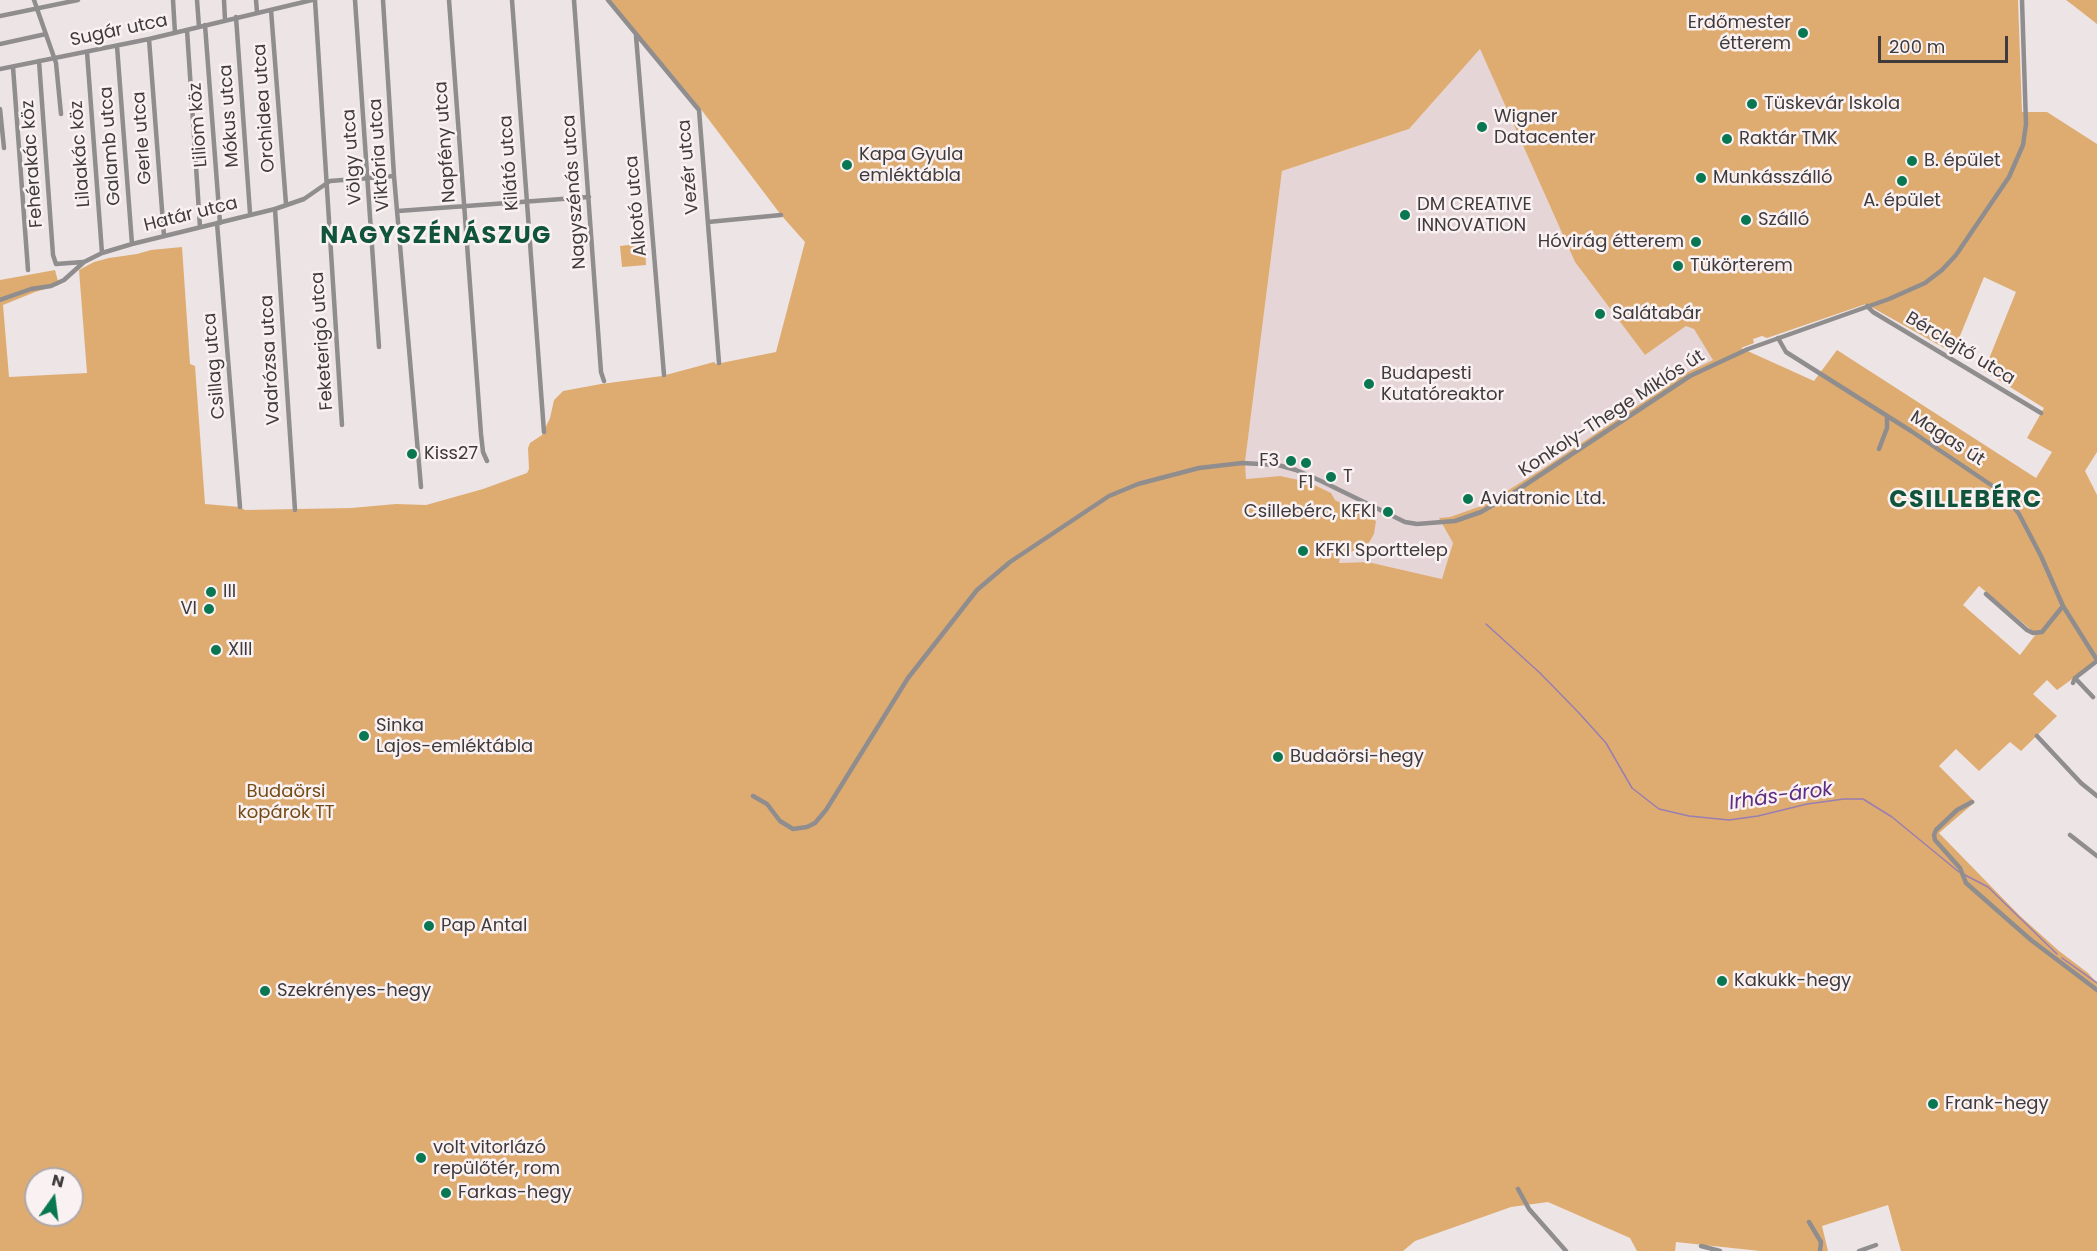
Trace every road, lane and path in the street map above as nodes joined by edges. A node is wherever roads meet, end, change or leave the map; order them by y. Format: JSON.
{"nodes":[{"id":1,"x":34,"y":0,"type":"edge"},
{"id":2,"x":78,"y":0,"type":"edge"},
{"id":3,"x":173,"y":0,"type":"edge"},
{"id":4,"x":197,"y":0,"type":"edge"},
{"id":5,"x":224,"y":0,"type":"edge"},
{"id":6,"x":256,"y":0,"type":"edge"},
{"id":7,"x":314,"y":0,"type":"edge"},
{"id":8,"x":355,"y":0,"type":"edge"},
{"id":9,"x":383,"y":0,"type":"edge"},
{"id":10,"x":449,"y":0,"type":"edge"},
{"id":11,"x":512,"y":0,"type":"edge"},
{"id":12,"x":574,"y":0,"type":"edge"},
{"id":13,"x":608,"y":0,"type":"edge"},
{"id":14,"x":2022,"y":0,"type":"edge"},
{"id":15,"x":295,"y":2,"type":"edge"},
{"id":16,"x":37,"y":9,"type":"junction"},
{"id":17,"x":271,"y":10,"type":"junction"},
{"id":18,"x":257,"y":12,"type":"junction"},
{"id":19,"x":0,"y":16,"type":"edge"},
{"id":20,"x":236,"y":17,"type":"junction"},
{"id":21,"x":225,"y":20,"type":"junction"},
{"id":22,"x":205,"y":26,"type":"junction"},
{"id":23,"x":199,"y":27,"type":"junction"},
{"id":24,"x":187,"y":30,"type":"junction"},
{"id":25,"x":175,"y":33,"type":"junction"},
{"id":26,"x":46,"y":34,"type":"junction"},
{"id":27,"x":636,"y":36,"type":"junction"},
{"id":28,"x":149,"y":39,"type":"junction"},
{"id":29,"x":0,"y":44,"type":"edge"},
{"id":30,"x":117,"y":46,"type":"junction"},
{"id":31,"x":87,"y":52,"type":"junction"},
{"id":32,"x":54,"y":58,"type":"junction"},
{"id":33,"x":39,"y":61,"type":"junction"},
{"id":34,"x":13,"y":67,"type":"junction"},
{"id":35,"x":0,"y":69,"type":"edge"},
{"id":36,"x":0,"y":109,"type":"edge"},
{"id":37,"x":61,"y":114,"type":"dead end"},
{"id":38,"x":4,"y":148,"type":"dead end"},
{"id":39,"x":394,"y":176,"type":"junction"},
{"id":40,"x":368,"y":178,"type":"junction"},
{"id":41,"x":327,"y":182,"type":"junction"},
{"id":42,"x":589,"y":197,"type":"junction"},
{"id":43,"x":526,"y":202,"type":"junction"},
{"id":44,"x":286,"y":204,"type":"junction"},
{"id":45,"x":465,"y":207,"type":"junction"},
{"id":46,"x":275,"y":209,"type":"junction"},
{"id":47,"x":398,"y":211,"type":"junction"},
{"id":48,"x":250,"y":213,"type":"junction"},
{"id":49,"x":781,"y":215,"type":"dead end"},
{"id":50,"x":708,"y":222,"type":"junction"},
{"id":51,"x":219,"y":223,"type":"junction"},
{"id":52,"x":200,"y":227,"type":"junction"},
{"id":53,"x":164,"y":236,"type":"junction"},
{"id":54,"x":132,"y":244,"type":"junction"},
{"id":55,"x":102,"y":253,"type":"junction"},
{"id":56,"x":84,"y":262,"type":"junction"},
{"id":57,"x":28,"y":270,"type":"dead end"},
{"id":58,"x":0,"y":300,"type":"edge"},
{"id":59,"x":1867,"y":306,"type":"junction"},
{"id":60,"x":1778,"y":338,"type":"junction"},
{"id":61,"x":379,"y":347,"type":"dead end"},
{"id":62,"x":719,"y":363,"type":"dead end"},
{"id":63,"x":664,"y":375,"type":"dead end"},
{"id":64,"x":604,"y":381,"type":"dead end"},
{"id":65,"x":2041,"y":413,"type":"dead end"},
{"id":66,"x":1887,"y":416,"type":"junction"},
{"id":67,"x":1896,"y":422,"type":"junction"},
{"id":68,"x":342,"y":425,"type":"dead end"},
{"id":69,"x":1887,"y":425,"type":"junction"},
{"id":70,"x":544,"y":432,"type":"dead end"},
{"id":71,"x":1879,"y":449,"type":"dead end"},
{"id":72,"x":487,"y":461,"type":"dead end"},
{"id":73,"x":421,"y":488,"type":"dead end"},
{"id":74,"x":240,"y":507,"type":"dead end"},
{"id":75,"x":295,"y":510,"type":"dead end"},
{"id":76,"x":1986,"y":594,"type":"dead end"},
{"id":77,"x":2063,"y":606,"type":"junction"},
{"id":78,"x":2097,"y":661,"type":"edge"},
{"id":79,"x":2093,"y":697,"type":"dead end"},
{"id":80,"x":2037,"y":736,"type":"dead end"},
{"id":81,"x":753,"y":796,"type":"dead end"},
{"id":82,"x":2097,"y":796,"type":"edge"},
{"id":83,"x":1972,"y":802,"type":"dead end"},
{"id":84,"x":2070,"y":835,"type":"dead end"},
{"id":85,"x":2097,"y":856,"type":"edge"},
{"id":86,"x":2097,"y":990,"type":"edge"},
{"id":87,"x":1518,"y":1189,"type":"dead end"},
{"id":88,"x":1809,"y":1222,"type":"dead end"},
{"id":89,"x":1876,"y":1245,"type":"dead end"},
{"id":90,"x":1701,"y":1246,"type":"dead end"},
{"id":91,"x":1566,"y":1251,"type":"edge"},
{"id":92,"x":1720,"y":1251,"type":"edge"},
{"id":93,"x":1820,"y":1251,"type":"edge"},
{"id":94,"x":1860,"y":1251,"type":"edge"}],
"edges":[{"from":1,"to":16,"type":"street"},
{"from":2,"to":16,"type":"street"},
{"from":3,"to":25,"type":"street"},
{"from":4,"to":23,"type":"street"},
{"from":5,"to":21,"type":"street"},
{"from":6,"to":18,"type":"street"},
{"from":7,"to":15,"type":"street","name":"Sugár utca"},
{"from":7,"to":41,"type":"street","name":"Feketerigó utca"},
{"from":8,"to":40,"type":"street","name":"Völgy utca"},
{"from":9,"to":39,"type":"street","name":"Viktória utca"},
{"from":10,"to":45,"type":"street","name":"Napfény utca"},
{"from":11,"to":43,"type":"street","name":"Kilátó utca"},
{"from":12,"to":42,"type":"street","name":"Nagyszénás utca"},
{"from":13,"to":27,"type":"street","name":"Vezér utca"},
{"from":14,"to":59,"type":"street","name":"Konkoly-Thege Miklós út"},
{"from":15,"to":17,"type":"street","name":"Sugár utca"},
{"from":16,"to":19,"type":"street"},
{"from":16,"to":26,"type":"street"},
{"from":17,"to":18,"type":"street","name":"Sugár utca"},
{"from":17,"to":44,"type":"street","name":"Orchidea utca"},
{"from":18,"to":20,"type":"street","name":"Sugár utca"},
{"from":20,"to":21,"type":"street","name":"Sugár utca"},
{"from":20,"to":48,"type":"street","name":"Mókus utca"},
{"from":21,"to":22,"type":"street","name":"Sugár utca"},
{"from":22,"to":23,"type":"street","name":"Sugár utca"},
{"from":22,"to":51,"type":"street","name":"Liliom köz"},
{"from":23,"to":24,"type":"street","name":"Sugár utca"},
{"from":24,"to":25,"type":"street","name":"Sugár utca"},
{"from":24,"to":52,"type":"street"},
{"from":25,"to":28,"type":"street","name":"Sugár utca"},
{"from":26,"to":29,"type":"street"},
{"from":26,"to":32,"type":"street"},
{"from":27,"to":50,"type":"street","name":"Vezér utca"},
{"from":27,"to":63,"type":"street","name":"Alkotó utca"},
{"from":28,"to":30,"type":"street","name":"Sugár utca"},
{"from":28,"to":53,"type":"street","name":"Gerle utca"},
{"from":30,"to":31,"type":"street","name":"Sugár utca"},
{"from":30,"to":54,"type":"street","name":"Galamb utca"},
{"from":31,"to":32,"type":"street","name":"Sugár utca"},
{"from":31,"to":55,"type":"street","name":"Lilaakác köz"},
{"from":32,"to":33,"type":"street","name":"Sugár utca"},
{"from":32,"to":37,"type":"street"},
{"from":33,"to":34,"type":"street","name":"Sugár utca"},
{"from":33,"to":56,"type":"street","name":"Fehérakác köz"},
{"from":34,"to":35,"type":"street","name":"Sugár utca"},
{"from":34,"to":57,"type":"street"},
{"from":36,"to":38,"type":"street"},
{"from":39,"to":40,"type":"street","name":"Határ utca"},
{"from":39,"to":47,"type":"street","name":"Viktória utca"},
{"from":40,"to":41,"type":"street","name":"Határ utca"},
{"from":40,"to":61,"type":"street","name":"Völgy utca"},
{"from":41,"to":44,"type":"street","name":"Határ utca"},
{"from":41,"to":68,"type":"street","name":"Feketerigó utca"},
{"from":42,"to":43,"type":"street"},
{"from":42,"to":64,"type":"street","name":"Nagyszénás utca"},
{"from":43,"to":45,"type":"street"},
{"from":43,"to":70,"type":"street","name":"Kilátó utca"},
{"from":44,"to":46,"type":"street","name":"Határ utca"},
{"from":45,"to":47,"type":"street"},
{"from":45,"to":72,"type":"street","name":"Napfény utca"},
{"from":46,"to":48,"type":"street","name":"Határ utca"},
{"from":46,"to":75,"type":"street","name":"Vadrózsa utca"},
{"from":47,"to":73,"type":"street","name":"Viktória utca"},
{"from":48,"to":51,"type":"street","name":"Határ utca"},
{"from":49,"to":50,"type":"street"},
{"from":50,"to":62,"type":"street","name":"Vezér utca"},
{"from":51,"to":52,"type":"street","name":"Határ utca"},
{"from":51,"to":74,"type":"street","name":"Csillag utca"},
{"from":52,"to":53,"type":"street","name":"Határ utca"},
{"from":53,"to":54,"type":"street","name":"Határ utca"},
{"from":54,"to":55,"type":"street","name":"Határ utca"},
{"from":55,"to":56,"type":"street","name":"Határ utca"},
{"from":56,"to":58,"type":"street","name":"Határ utca"},
{"from":59,"to":60,"type":"street","name":"Konkoly-Thege Miklós út"},
{"from":59,"to":65,"type":"street","name":"Bérclejtő utca"},
{"from":60,"to":66,"type":"street","name":"Magas út"},
{"from":60,"to":81,"type":"street","name":"Konkoly-Thege Miklós út"},
{"from":66,"to":67,"type":"street","name":"Magas út"},
{"from":66,"to":69,"type":"street","name":"Magas út"},
{"from":67,"to":69,"type":"street","name":"Magas út"},
{"from":67,"to":77,"type":"street","name":"Magas út"},
{"from":69,"to":71,"type":"street","name":"Magas út"},
{"from":76,"to":77,"type":"street"},
{"from":77,"to":78,"type":"street","name":"Magas út"},
{"from":78,"to":79,"type":"street"},
{"from":80,"to":82,"type":"street"},
{"from":83,"to":86,"type":"street"},
{"from":84,"to":85,"type":"street"},
{"from":87,"to":91,"type":"street"},
{"from":88,"to":93,"type":"street"},
{"from":89,"to":94,"type":"street"},
{"from":90,"to":92,"type":"street"}]}
